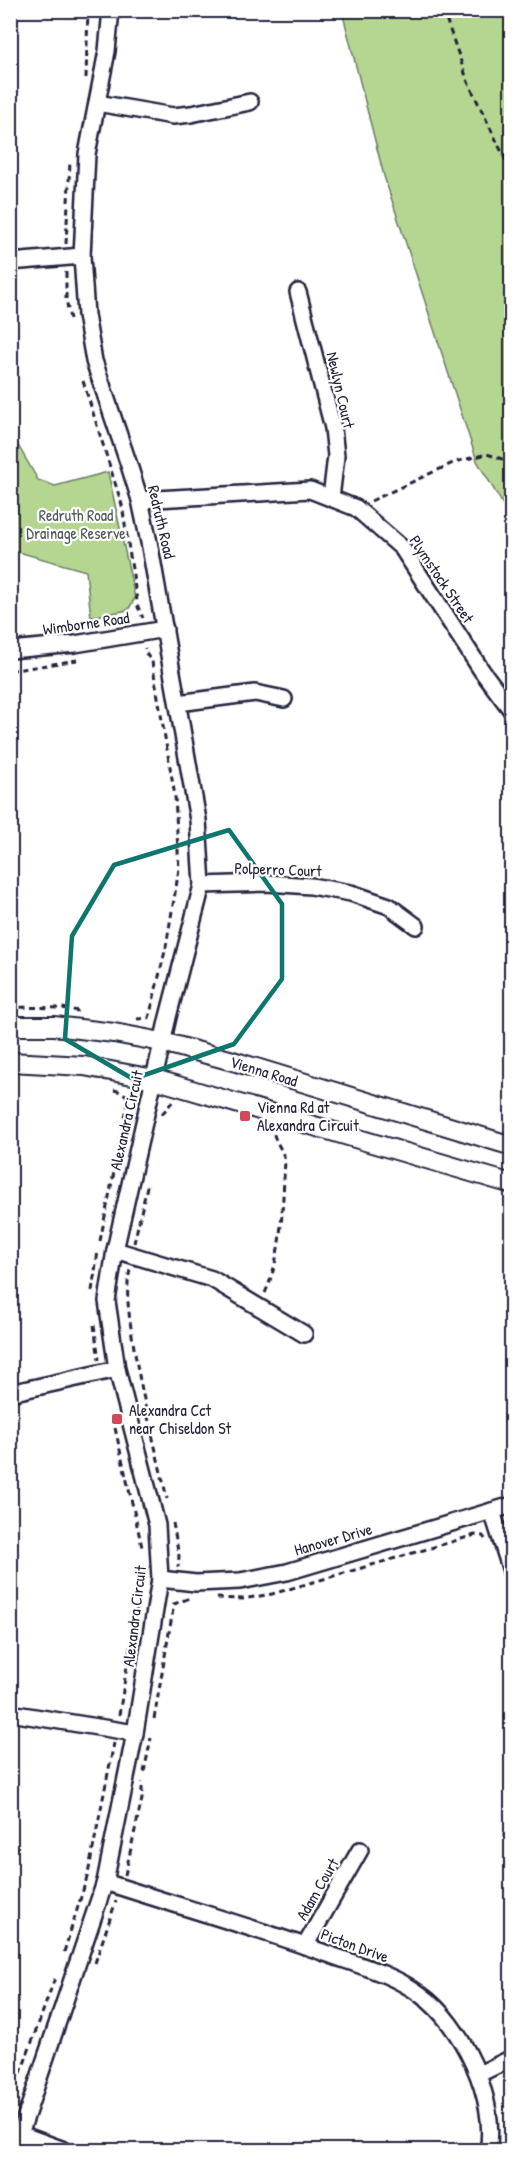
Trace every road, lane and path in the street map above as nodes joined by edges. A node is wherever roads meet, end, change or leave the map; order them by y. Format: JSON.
{"nodes":[{"id":1,"x":88,"y":10,"type":"edge"},
{"id":2,"x":111,"y":10,"type":"edge"},
{"id":3,"x":443,"y":10,"type":"edge"},
{"id":4,"x":86,"y":80,"type":"dead end"},
{"id":5,"x":250,"y":102,"type":"dead end"},
{"id":6,"x":97,"y":103,"type":"junction"},
{"id":7,"x":70,"y":157,"type":"dead end"},
{"id":8,"x":512,"y":173,"type":"edge"},
{"id":9,"x":74,"y":257,"type":"junction"},
{"id":10,"x":10,"y":262,"type":"edge"},
{"id":11,"x":298,"y":292,"type":"dead end"},
{"id":12,"x":71,"y":321,"type":"dead end"},
{"id":13,"x":82,"y":376,"type":"dead end"},
{"id":14,"x":512,"y":449,"type":"edge"},
{"id":15,"x":331,"y":498,"type":"junction"},
{"id":16,"x":140,"y":500,"type":"junction"},
{"id":17,"x":356,"y":508,"type":"junction"},
{"id":18,"x":165,"y":629,"type":"junction"},
{"id":19,"x":148,"y":632,"type":"junction"},
{"id":20,"x":10,"y":650,"type":"edge"},
{"id":21,"x":284,"y":699,"type":"dead end"},
{"id":22,"x":178,"y":703,"type":"junction"},
{"id":23,"x":512,"y":711,"type":"edge"},
{"id":24,"x":202,"y":885,"type":"junction"},
{"id":25,"x":416,"y":926,"type":"dead end"},
{"id":26,"x":135,"y":1020,"type":"dead end"},
{"id":27,"x":10,"y":1026,"type":"edge"},
{"id":28,"x":162,"y":1042,"type":"junction"},
{"id":29,"x":10,"y":1062,"type":"edge"},
{"id":30,"x":154,"y":1079,"type":"junction"},
{"id":31,"x":122,"y":1092,"type":"dead end"},
{"id":32,"x":181,"y":1102,"type":"dead end"},
{"id":33,"x":160,"y":1122,"type":"dead end"},
{"id":34,"x":282,"y":1133,"type":"dead end"},
{"id":35,"x":512,"y":1146,"type":"edge"},
{"id":36,"x":149,"y":1176,"type":"dead end"},
{"id":37,"x":512,"y":1184,"type":"edge"},
{"id":38,"x":135,"y":1241,"type":"dead end"},
{"id":39,"x":115,"y":1250,"type":"junction"},
{"id":40,"x":130,"y":1270,"type":"dead end"},
{"id":41,"x":91,"y":1301,"type":"dead end"},
{"id":42,"x":259,"y":1306,"type":"junction"},
{"id":43,"x":94,"y":1322,"type":"dead end"},
{"id":44,"x":304,"y":1334,"type":"dead end"},
{"id":45,"x":117,"y":1368,"type":"junction"},
{"id":46,"x":102,"y":1372,"type":"junction"},
{"id":47,"x":10,"y":1393,"type":"edge"},
{"id":48,"x":114,"y":1423,"type":"dead end"},
{"id":49,"x":168,"y":1501,"type":"dead end"},
{"id":50,"x":512,"y":1505,"type":"edge"},
{"id":51,"x":492,"y":1511,"type":"junction"},
{"id":52,"x":173,"y":1523,"type":"dead end"},
{"id":53,"x":489,"y":1543,"type":"dead end"},
{"id":54,"x":142,"y":1548,"type":"dead end"},
{"id":55,"x":145,"y":1560,"type":"dead end"},
{"id":56,"x":178,"y":1564,"type":"dead end"},
{"id":57,"x":512,"y":1574,"type":"edge"},
{"id":58,"x":160,"y":1579,"type":"junction"},
{"id":59,"x":176,"y":1595,"type":"dead end"},
{"id":60,"x":193,"y":1598,"type":"dead end"},
{"id":61,"x":213,"y":1598,"type":"dead end"},
{"id":62,"x":174,"y":1604,"type":"junction"},
{"id":63,"x":10,"y":1713,"type":"edge"},
{"id":64,"x":116,"y":1730,"type":"junction"},
{"id":65,"x":135,"y":1732,"type":"junction"},
{"id":66,"x":360,"y":1850,"type":"dead end"},
{"id":67,"x":125,"y":1875,"type":"dead end"},
{"id":68,"x":105,"y":1882,"type":"junction"},
{"id":69,"x":305,"y":1946,"type":"junction"},
{"id":70,"x":64,"y":1952,"type":"dead end"},
{"id":71,"x":57,"y":1974,"type":"dead end"},
{"id":72,"x":512,"y":2058,"type":"edge"},
{"id":73,"x":479,"y":2074,"type":"junction"},
{"id":74,"x":10,"y":2103,"type":"edge"},
{"id":75,"x":20,"y":2134,"type":"junction"},
{"id":76,"x":12,"y":2151,"type":"edge"},
{"id":77,"x":64,"y":2151,"type":"edge"},
{"id":78,"x":488,"y":2151,"type":"edge"}],
"edges":[{"from":1,"to":4,"type":"path"},
{"from":2,"to":6,"type":"street","name":"Redruth Road"},
{"from":3,"to":8,"type":"path"},
{"from":5,"to":6,"type":"street"},
{"from":6,"to":9,"type":"street","name":"Redruth Road"},
{"from":7,"to":9,"type":"path"},
{"from":9,"to":10,"type":"street"},
{"from":9,"to":12,"type":"path"},
{"from":9,"to":16,"type":"street","name":"Redruth Road"},
{"from":11,"to":15,"type":"street","name":"Newlyn Court"},
{"from":13,"to":19,"type":"path"},
{"from":14,"to":17,"type":"path"},
{"from":15,"to":16,"type":"street","name":"Plymstock Street"},
{"from":15,"to":17,"type":"street","name":"Plymstock Street"},
{"from":16,"to":18,"type":"street","name":"Redruth Road"},
{"from":17,"to":23,"type":"street","name":"Plymstock Street"},
{"from":18,"to":19,"type":"street","name":"Wimborne Road"},
{"from":18,"to":22,"type":"street","name":"Redruth Road"},
{"from":19,"to":20,"type":"street","name":"Wimborne Road"},
{"from":19,"to":26,"type":"path"},
{"from":21,"to":22,"type":"street"},
{"from":22,"to":24,"type":"street","name":"Redruth Road"},
{"from":24,"to":25,"type":"street","name":"Polperro Court"},
{"from":24,"to":28,"type":"street","name":"Redruth Road"},
{"from":27,"to":28,"type":"main road","name":"Vienna Road"},
{"from":28,"to":30,"type":"street","name":"Alexandra Circuit"},
{"from":28,"to":35,"type":"main road","name":"Vienna Road"},
{"from":29,"to":30,"type":"main road"},
{"from":30,"to":37,"type":"main road"},
{"from":30,"to":39,"type":"street","name":"Alexandra Circuit"},
{"from":31,"to":41,"type":"path"},
{"from":32,"to":33,"type":"path"},
{"from":34,"to":42,"type":"path"},
{"from":36,"to":38,"type":"path"},
{"from":39,"to":42,"type":"street"},
{"from":39,"to":45,"type":"street","name":"Alexandra Circuit"},
{"from":40,"to":49,"type":"path"},
{"from":42,"to":44,"type":"street"},
{"from":43,"to":46,"type":"path"},
{"from":45,"to":46,"type":"street"},
{"from":45,"to":58,"type":"street","name":"Alexandra Circuit"},
{"from":46,"to":47,"type":"street"},
{"from":48,"to":54,"type":"path"},
{"from":50,"to":51,"type":"street","name":"Hanover Drive"},
{"from":51,"to":57,"type":"street"},
{"from":51,"to":58,"type":"street","name":"Hanover Drive"},
{"from":52,"to":56,"type":"path"},
{"from":53,"to":61,"type":"path"},
{"from":55,"to":64,"type":"path"},
{"from":58,"to":65,"type":"street","name":"Alexandra Circuit"},
{"from":59,"to":62,"type":"path"},
{"from":60,"to":62,"type":"path"},
{"from":62,"to":67,"type":"path"},
{"from":63,"to":64,"type":"street"},
{"from":64,"to":65,"type":"street"},
{"from":64,"to":70,"type":"path"},
{"from":65,"to":68,"type":"street","name":"Alexandra Circuit"},
{"from":66,"to":69,"type":"street","name":"Adam Court"},
{"from":68,"to":69,"type":"street","name":"Picton Drive"},
{"from":68,"to":75,"type":"street","name":"Alexandra Circuit"},
{"from":69,"to":73,"type":"street","name":"Picton Drive"},
{"from":71,"to":74,"type":"path"},
{"from":72,"to":73,"type":"street"},
{"from":73,"to":78,"type":"street","name":"Picton Drive"},
{"from":75,"to":76,"type":"street","name":"Alexandra Circuit"},
{"from":75,"to":77,"type":"street"}]}
